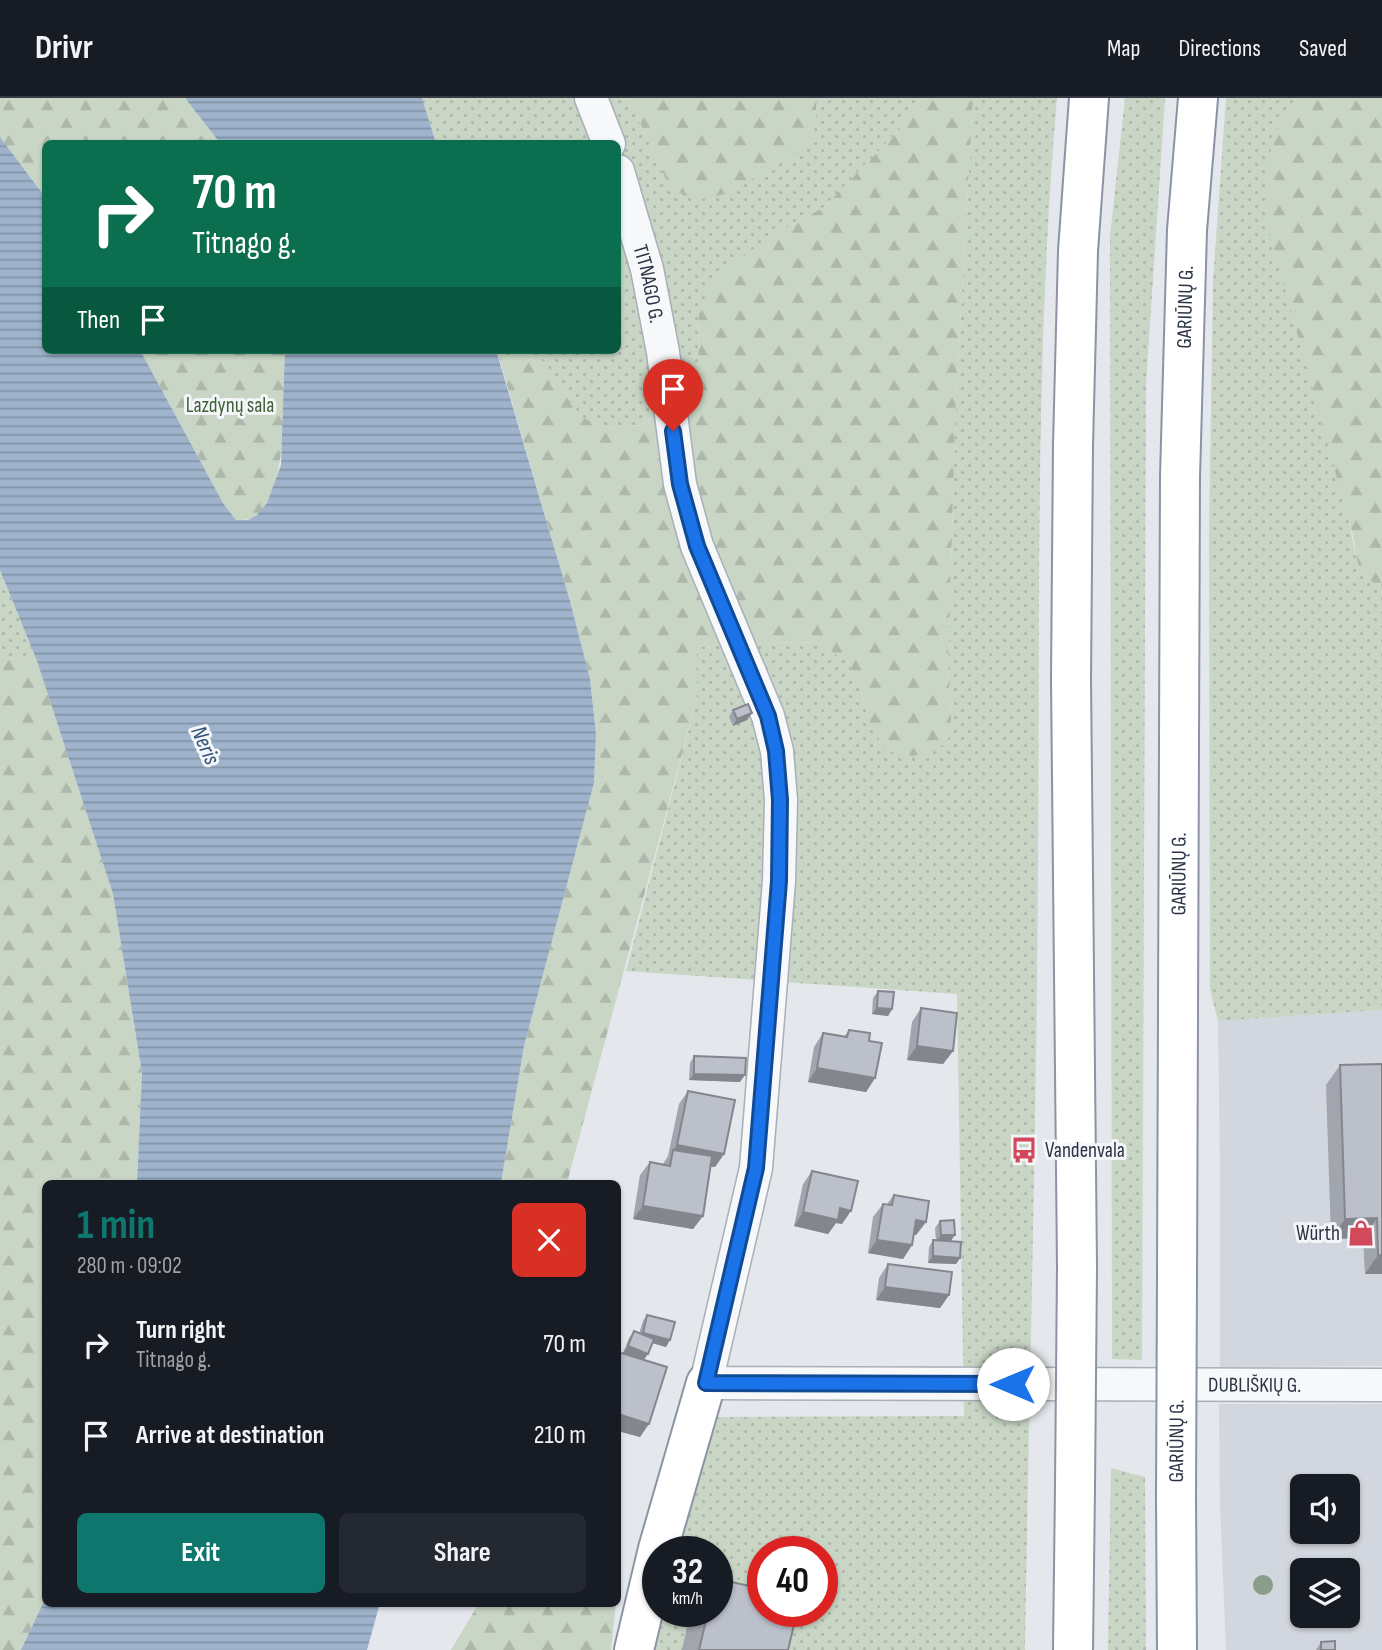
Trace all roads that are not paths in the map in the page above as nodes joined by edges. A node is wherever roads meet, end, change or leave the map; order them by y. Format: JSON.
{"nodes":[{"id":1,"x":591,"y":98,"type":"edge"},
{"id":2,"x":1089,"y":98,"type":"edge"},
{"id":3,"x":1198,"y":98,"type":"edge"},
{"id":4,"x":607,"y":140,"type":"edge"},
{"id":5,"x":621,"y":181,"type":"edge"},
{"id":6,"x":706,"y":1383,"type":"junction"},
{"id":7,"x":1382,"y":1385,"type":"edge"},
{"id":8,"x":634,"y":1650,"type":"edge"},
{"id":9,"x":1073,"y":1650,"type":"edge"},
{"id":10,"x":1177,"y":1650,"type":"edge"}],
"edges":[{"from":1,"to":4,"type":"street"},
{"from":2,"to":9,"type":"highway","bridge":true},
{"from":3,"to":10,"type":"highway","name":"GARIŪNŲ G.","bridge":true},
{"from":5,"to":6,"type":"street","name":"TITNAGO G."},
{"from":6,"to":7,"type":"street","name":"DUBLIŠKIŲ G."},
{"from":6,"to":8,"type":"highway"}]}
